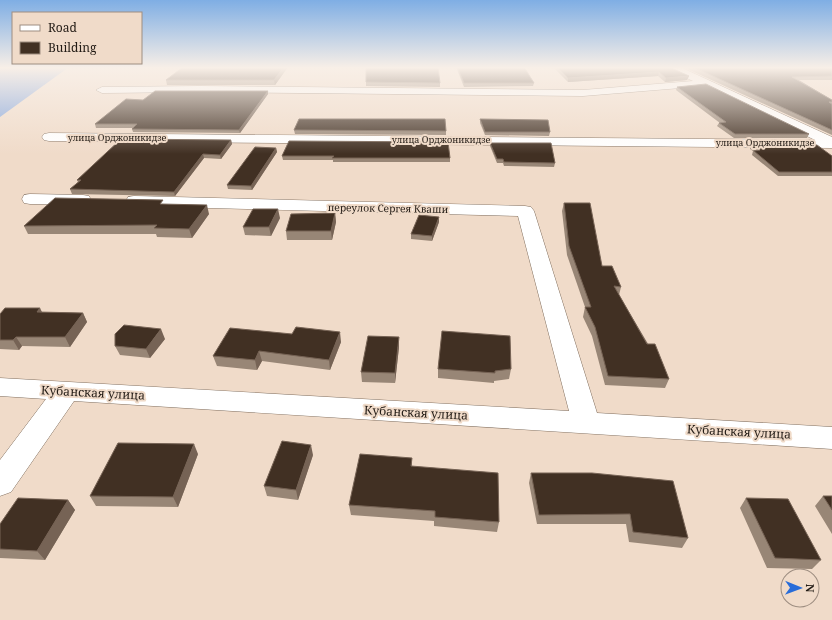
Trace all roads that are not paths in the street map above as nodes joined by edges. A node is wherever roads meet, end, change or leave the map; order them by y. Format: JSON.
{"nodes":[{"id":1,"x":733,"y":96,"type":"edge"},
{"id":2,"x":49,"y":137,"type":"dead end"},
{"id":3,"x":832,"y":143,"type":"edge"},
{"id":4,"x":30,"y":199,"type":"dead end"},
{"id":5,"x":0,"y":387,"type":"edge"},
{"id":6,"x":67,"y":391,"type":"junction"},
{"id":7,"x":586,"y":423,"type":"junction"},
{"id":8,"x":832,"y":438,"type":"edge"},
{"id":9,"x":0,"y":483,"type":"edge"}],
"edges":[{"from":1,"to":3,"type":"street"},
{"from":2,"to":3,"type":"street","name":"улица Орджоникидзе"},
{"from":4,"to":7,"type":"street","name":"переулок Сергея Кваши"},
{"from":5,"to":6,"type":"street","name":"Кубанская улица"},
{"from":6,"to":7,"type":"street","name":"Кубанская улица"},
{"from":6,"to":9,"type":"street"},
{"from":7,"to":8,"type":"street","name":"Кубанская улица"}]}
